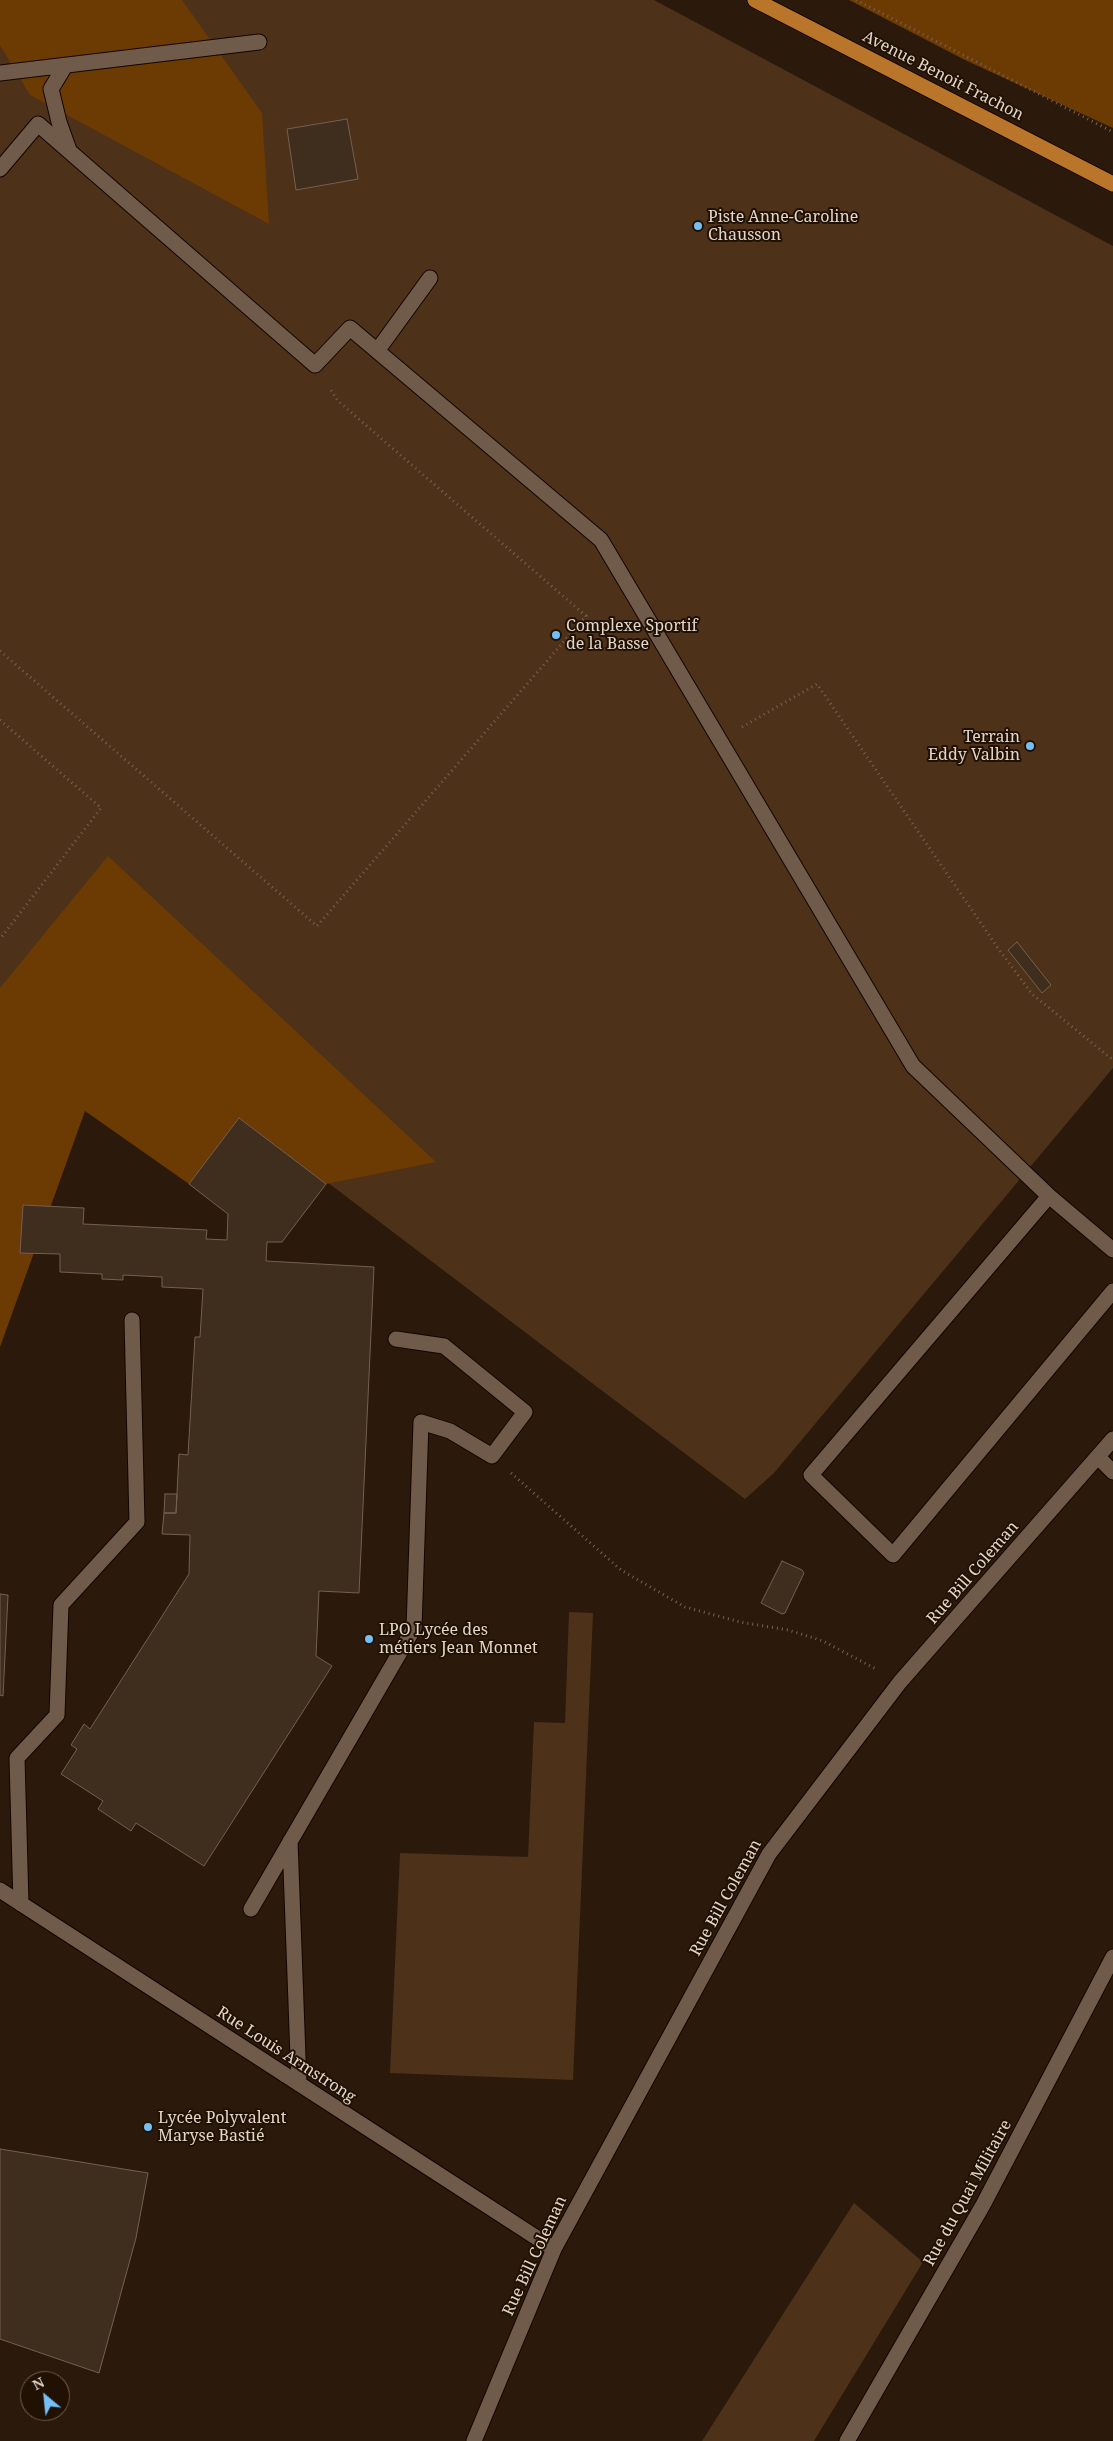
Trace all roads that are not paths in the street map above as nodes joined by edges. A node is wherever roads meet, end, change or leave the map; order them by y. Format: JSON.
{"nodes":[{"id":1,"x":755,"y":0,"type":"edge"},
{"id":2,"x":259,"y":42,"type":"dead end"},
{"id":3,"x":65,"y":66,"type":"junction"},
{"id":4,"x":0,"y":73,"type":"edge"},
{"id":5,"x":69,"y":152,"type":"junction"},
{"id":6,"x":0,"y":169,"type":"edge"},
{"id":7,"x":1113,"y":184,"type":"edge"},
{"id":8,"x":430,"y":278,"type":"dead end"},
{"id":9,"x":377,"y":351,"type":"junction"},
{"id":10,"x":1049,"y":1196,"type":"junction"},
{"id":11,"x":1113,"y":1250,"type":"edge"},
{"id":12,"x":1113,"y":1291,"type":"edge"},
{"id":13,"x":132,"y":1320,"type":"dead end"},
{"id":14,"x":396,"y":1339,"type":"dead end"},
{"id":15,"x":1113,"y":1439,"type":"edge"},
{"id":16,"x":1098,"y":1457,"type":"junction"},
{"id":17,"x":1113,"y":1472,"type":"edge"},
{"id":18,"x":290,"y":1841,"type":"junction"},
{"id":19,"x":0,"y":1890,"type":"edge"},
{"id":20,"x":21,"y":1904,"type":"junction"},
{"id":21,"x":251,"y":1909,"type":"dead end"},
{"id":22,"x":1113,"y":1958,"type":"edge"},
{"id":23,"x":299,"y":2084,"type":"junction"},
{"id":24,"x":554,"y":2249,"type":"junction"},
{"id":25,"x":474,"y":2441,"type":"edge"},
{"id":26,"x":847,"y":2441,"type":"edge"}],
"edges":[{"from":1,"to":7,"type":"main road","name":"Avenue Benoit Frachon"},
{"from":2,"to":3,"type":"street"},
{"from":3,"to":4,"type":"street"},
{"from":3,"to":5,"type":"street"},
{"from":5,"to":6,"type":"street"},
{"from":5,"to":9,"type":"street"},
{"from":8,"to":9,"type":"street"},
{"from":9,"to":10,"type":"street"},
{"from":10,"to":11,"type":"street"},
{"from":10,"to":12,"type":"street"},
{"from":13,"to":20,"type":"street"},
{"from":14,"to":18,"type":"street"},
{"from":15,"to":16,"type":"street","name":"Rue Bill Coleman"},
{"from":16,"to":17,"type":"street"},
{"from":16,"to":24,"type":"street","name":"Rue Bill Coleman"},
{"from":18,"to":21,"type":"street"},
{"from":18,"to":23,"type":"street"},
{"from":19,"to":20,"type":"street","name":"Rue Louis Armstrong"},
{"from":20,"to":23,"type":"street","name":"Rue Louis Armstrong"},
{"from":22,"to":26,"type":"street","name":"Rue du Quai Militaire"},
{"from":23,"to":24,"type":"street","name":"Rue Louis Armstrong"},
{"from":24,"to":25,"type":"street","name":"Rue Bill Coleman"}]}
